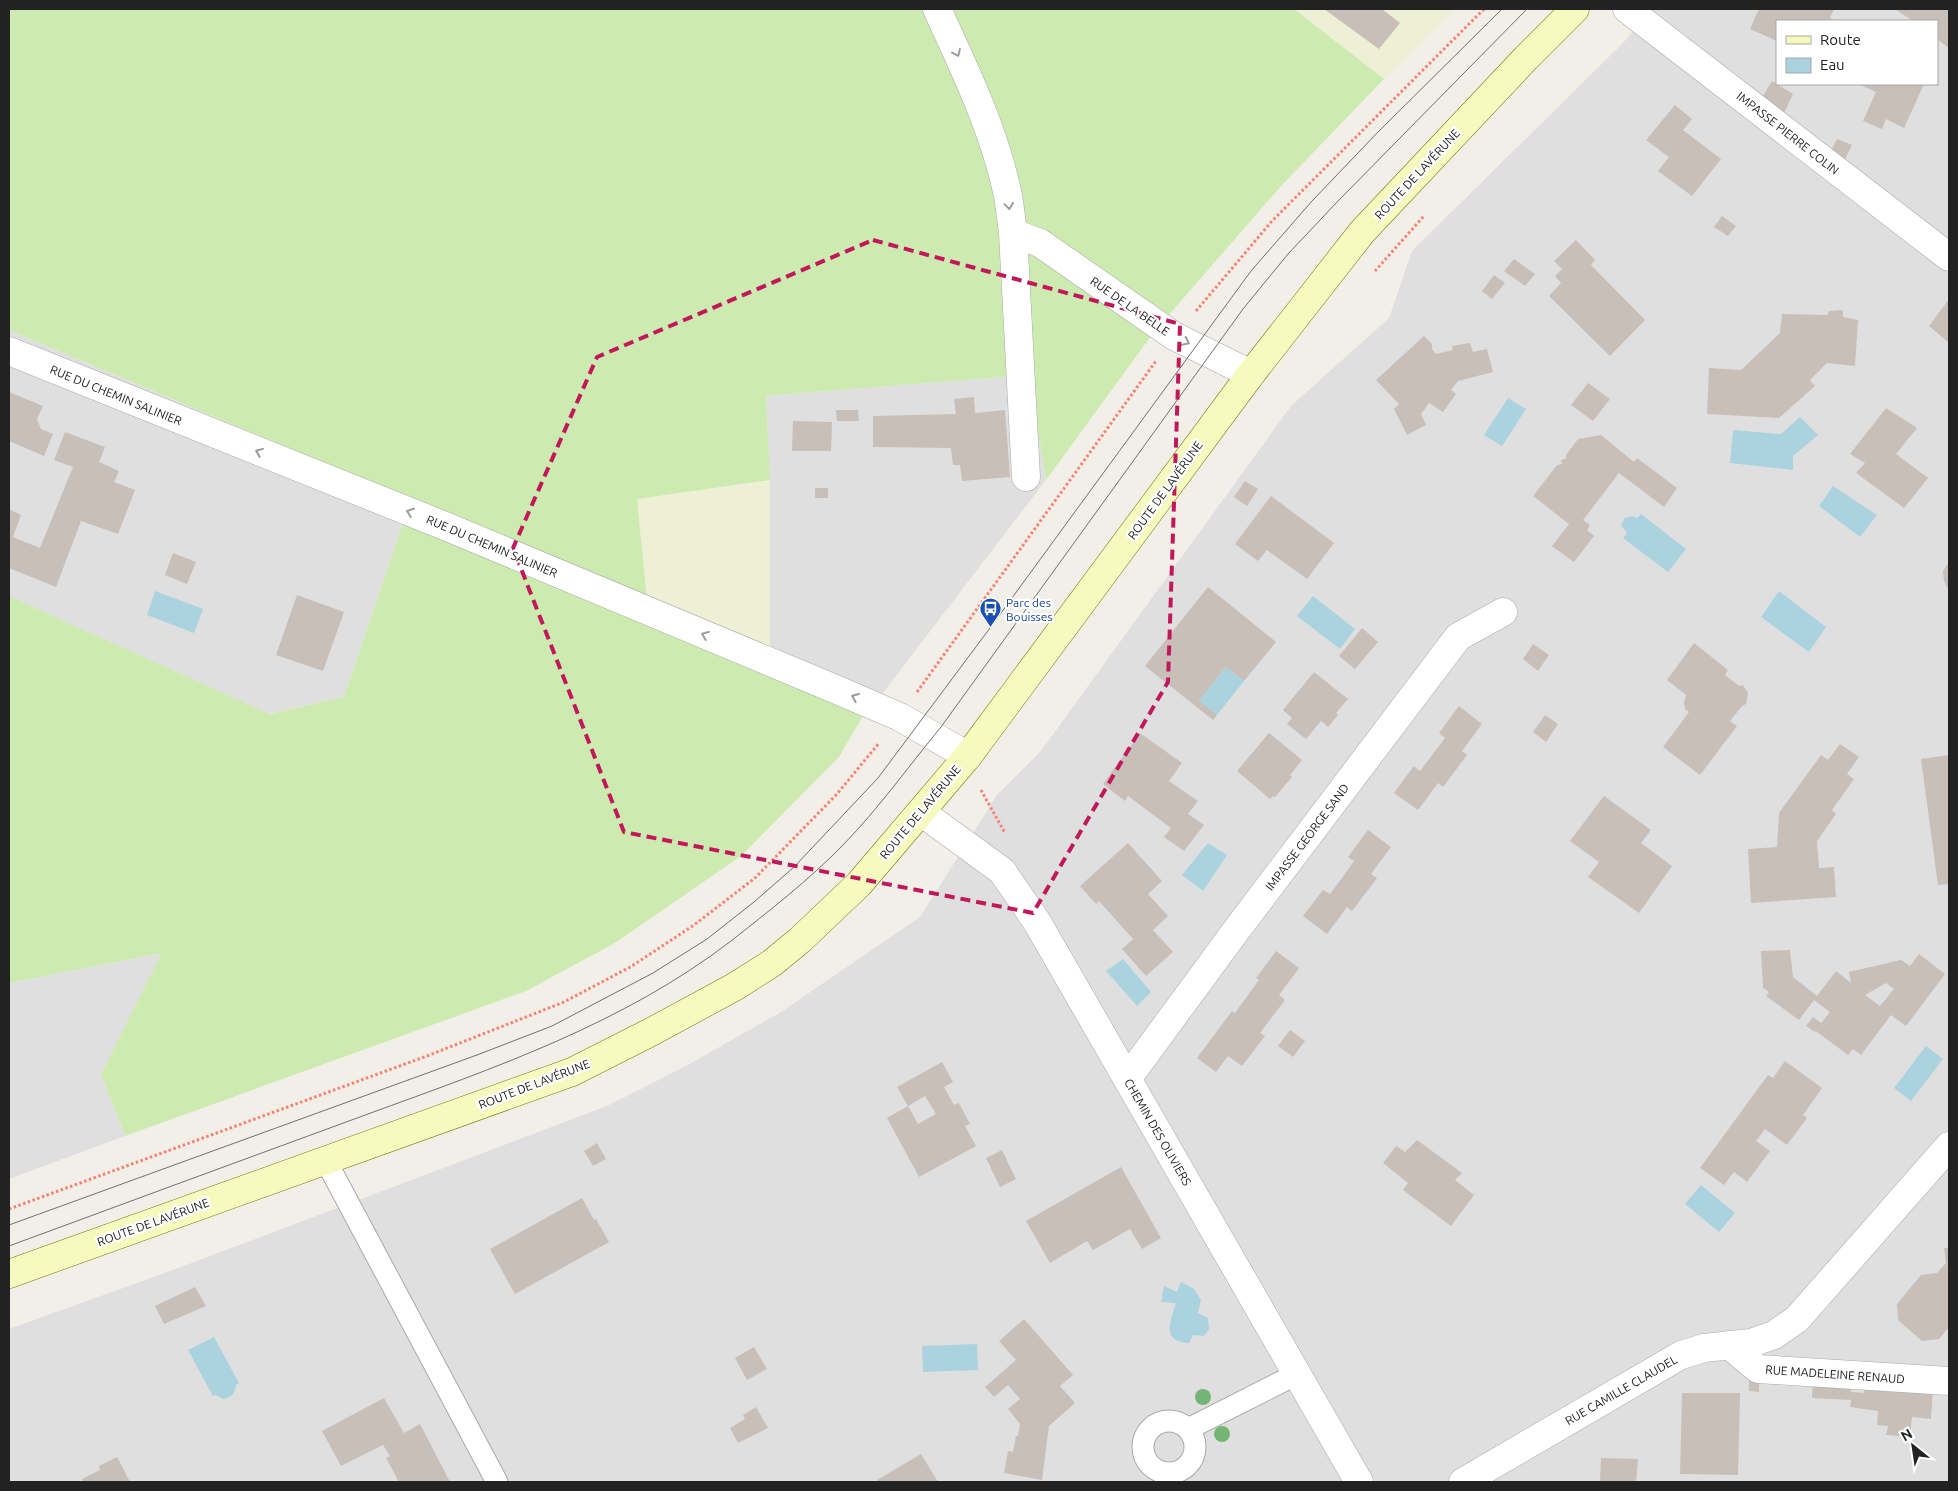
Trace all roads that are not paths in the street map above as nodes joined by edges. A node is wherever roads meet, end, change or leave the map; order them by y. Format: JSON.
{"nodes":[{"id":1,"x":937,"y":9,"type":"edge"},
{"id":2,"x":1575,"y":9,"type":"edge"},
{"id":3,"x":1627,"y":9,"type":"edge"},
{"id":4,"x":1013,"y":233,"type":"junction"},
{"id":5,"x":1949,"y":257,"type":"edge"},
{"id":6,"x":9,"y":351,"type":"edge"},
{"id":7,"x":1251,"y":374,"type":"junction"},
{"id":8,"x":1026,"y":477,"type":"dead end"},
{"id":9,"x":1503,"y":612,"type":"dead end"},
{"id":10,"x":968,"y":756,"type":"junction"},
{"id":11,"x":921,"y":812,"type":"junction"},
{"id":12,"x":1127,"y":1079,"type":"junction"},
{"id":13,"x":1949,"y":1146,"type":"edge"},
{"id":14,"x":326,"y":1161,"type":"junction"},
{"id":15,"x":9,"y":1274,"type":"edge"},
{"id":16,"x":1729,"y":1345,"type":"junction"},
{"id":17,"x":1297,"y":1374,"type":"junction"},
{"id":18,"x":1949,"y":1381,"type":"edge"},
{"id":19,"x":1188,"y":1429,"type":"dead end"},
{"id":20,"x":497,"y":1482,"type":"edge"},
{"id":21,"x":1359,"y":1482,"type":"edge"},
{"id":22,"x":1463,"y":1482,"type":"edge"}],
"edges":[{"from":1,"to":4,"type":"street","one_way":true},
{"from":2,"to":7,"type":"main road","name":"ROUTE DE LAVÉRUNE"},
{"from":3,"to":5,"type":"street","name":"IMPASSE PIERRE COLIN"},
{"from":4,"to":7,"type":"street","name":"RUE DE LA BELLE","one_way":true},
{"from":4,"to":8,"type":"street"},
{"from":10,"to":6,"type":"street","name":"RUE DU CHEMIN SALINIER","one_way":true},
{"from":7,"to":10,"type":"main road","name":"ROUTE DE LAVÉRUNE"},
{"from":9,"to":12,"type":"street","name":"IMPASSE GEORGE SAND"},
{"from":10,"to":11,"type":"main road","name":"ROUTE DE LAVÉRUNE"},
{"from":11,"to":12,"type":"street","name":"CHEMIN DES OLIVIERS"},
{"from":11,"to":14,"type":"main road","name":"ROUTE DE LAVÉRUNE"},
{"from":12,"to":17,"type":"street","name":"CHEMIN DES OLIVIERS"},
{"from":13,"to":16,"type":"street","name":"RUE CAMILLE CLAUDEL"},
{"from":14,"to":15,"type":"main road","name":"ROUTE DE LAVÉRUNE"},
{"from":14,"to":20,"type":"lane"},
{"from":16,"to":18,"type":"street","name":"RUE MADELEINE RENAUD"},
{"from":16,"to":22,"type":"street","name":"RUE CAMILLE CLAUDEL"},
{"from":17,"to":19,"type":"lane"},
{"from":17,"to":21,"type":"street","name":"CHEMIN DES OLIVIERS"}]}
